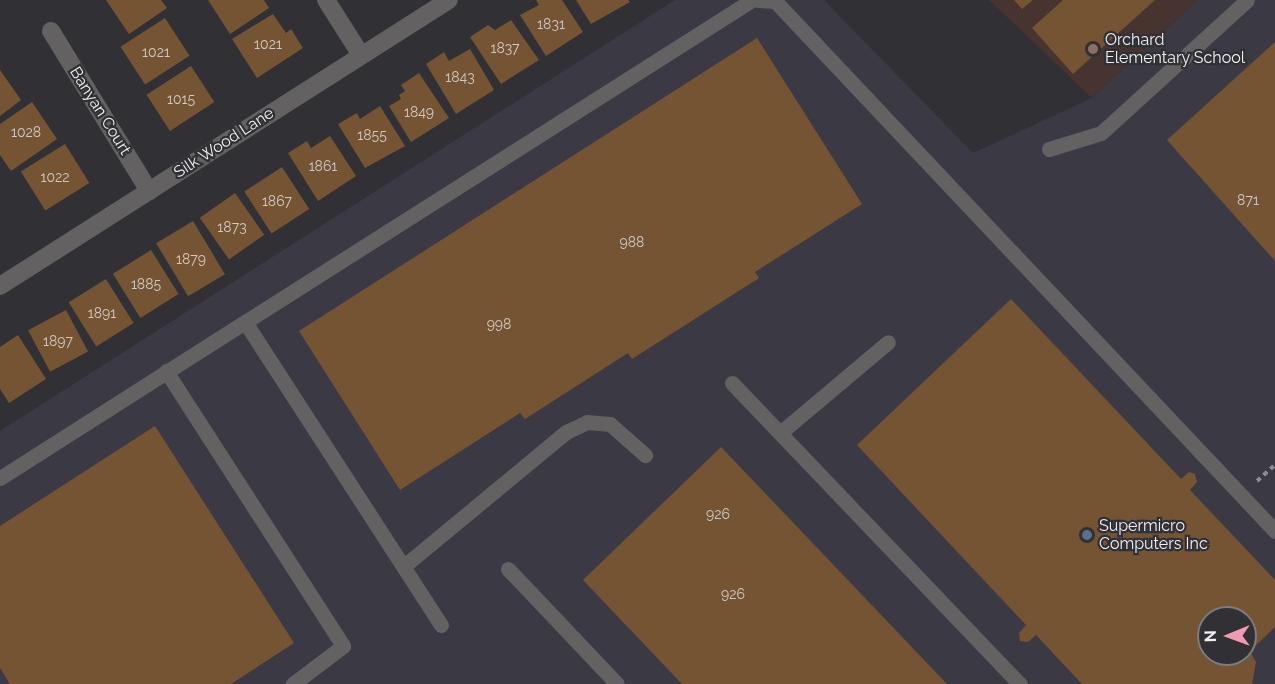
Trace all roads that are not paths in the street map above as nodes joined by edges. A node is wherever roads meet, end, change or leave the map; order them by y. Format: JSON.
{"nodes":[{"id":1,"x":326,"y":0,"type":"edge"},
{"id":2,"x":449,"y":0,"type":"edge"},
{"id":3,"x":752,"y":0,"type":"edge"},
{"id":4,"x":758,"y":0,"type":"edge"},
{"id":5,"x":1247,"y":0,"type":"edge"},
{"id":6,"x":51,"y":31,"type":"dead end"},
{"id":7,"x":361,"y":55,"type":"junction"},
{"id":8,"x":1049,"y":149,"type":"dead end"},
{"id":9,"x":149,"y":191,"type":"junction"},
{"id":10,"x":0,"y":286,"type":"edge"},
{"id":11,"x":245,"y":322,"type":"junction"},
{"id":12,"x":888,"y":342,"type":"dead end"},
{"id":13,"x":166,"y":371,"type":"junction"},
{"id":14,"x":732,"y":383,"type":"dead end"},
{"id":15,"x":780,"y":433,"type":"junction"},
{"id":16,"x":645,"y":455,"type":"dead end"},
{"id":17,"x":0,"y":478,"type":"edge"},
{"id":18,"x":1275,"y":531,"type":"edge"},
{"id":19,"x":404,"y":566,"type":"junction"},
{"id":20,"x":508,"y":569,"type":"dead end"},
{"id":21,"x":441,"y":625,"type":"dead end"},
{"id":22,"x":293,"y":684,"type":"edge"},
{"id":23,"x":617,"y":684,"type":"edge"},
{"id":24,"x":1020,"y":684,"type":"edge"}],
"edges":[{"from":1,"to":7,"type":"street"},
{"from":2,"to":7,"type":"street","name":"Silk Wood Lane"},
{"from":3,"to":11,"type":"lane"},
{"from":4,"to":18,"type":"lane"},
{"from":5,"to":8,"type":"lane"},
{"from":6,"to":9,"type":"street","name":"Banyan Court"},
{"from":7,"to":9,"type":"street","name":"Silk Wood Lane"},
{"from":9,"to":10,"type":"street","name":"Silk Wood Lane"},
{"from":11,"to":13,"type":"lane"},
{"from":11,"to":19,"type":"lane"},
{"from":12,"to":15,"type":"lane"},
{"from":13,"to":17,"type":"lane"},
{"from":13,"to":22,"type":"lane"},
{"from":14,"to":15,"type":"lane"},
{"from":15,"to":24,"type":"lane"},
{"from":16,"to":19,"type":"lane"},
{"from":19,"to":21,"type":"lane"},
{"from":20,"to":23,"type":"lane"}]}
